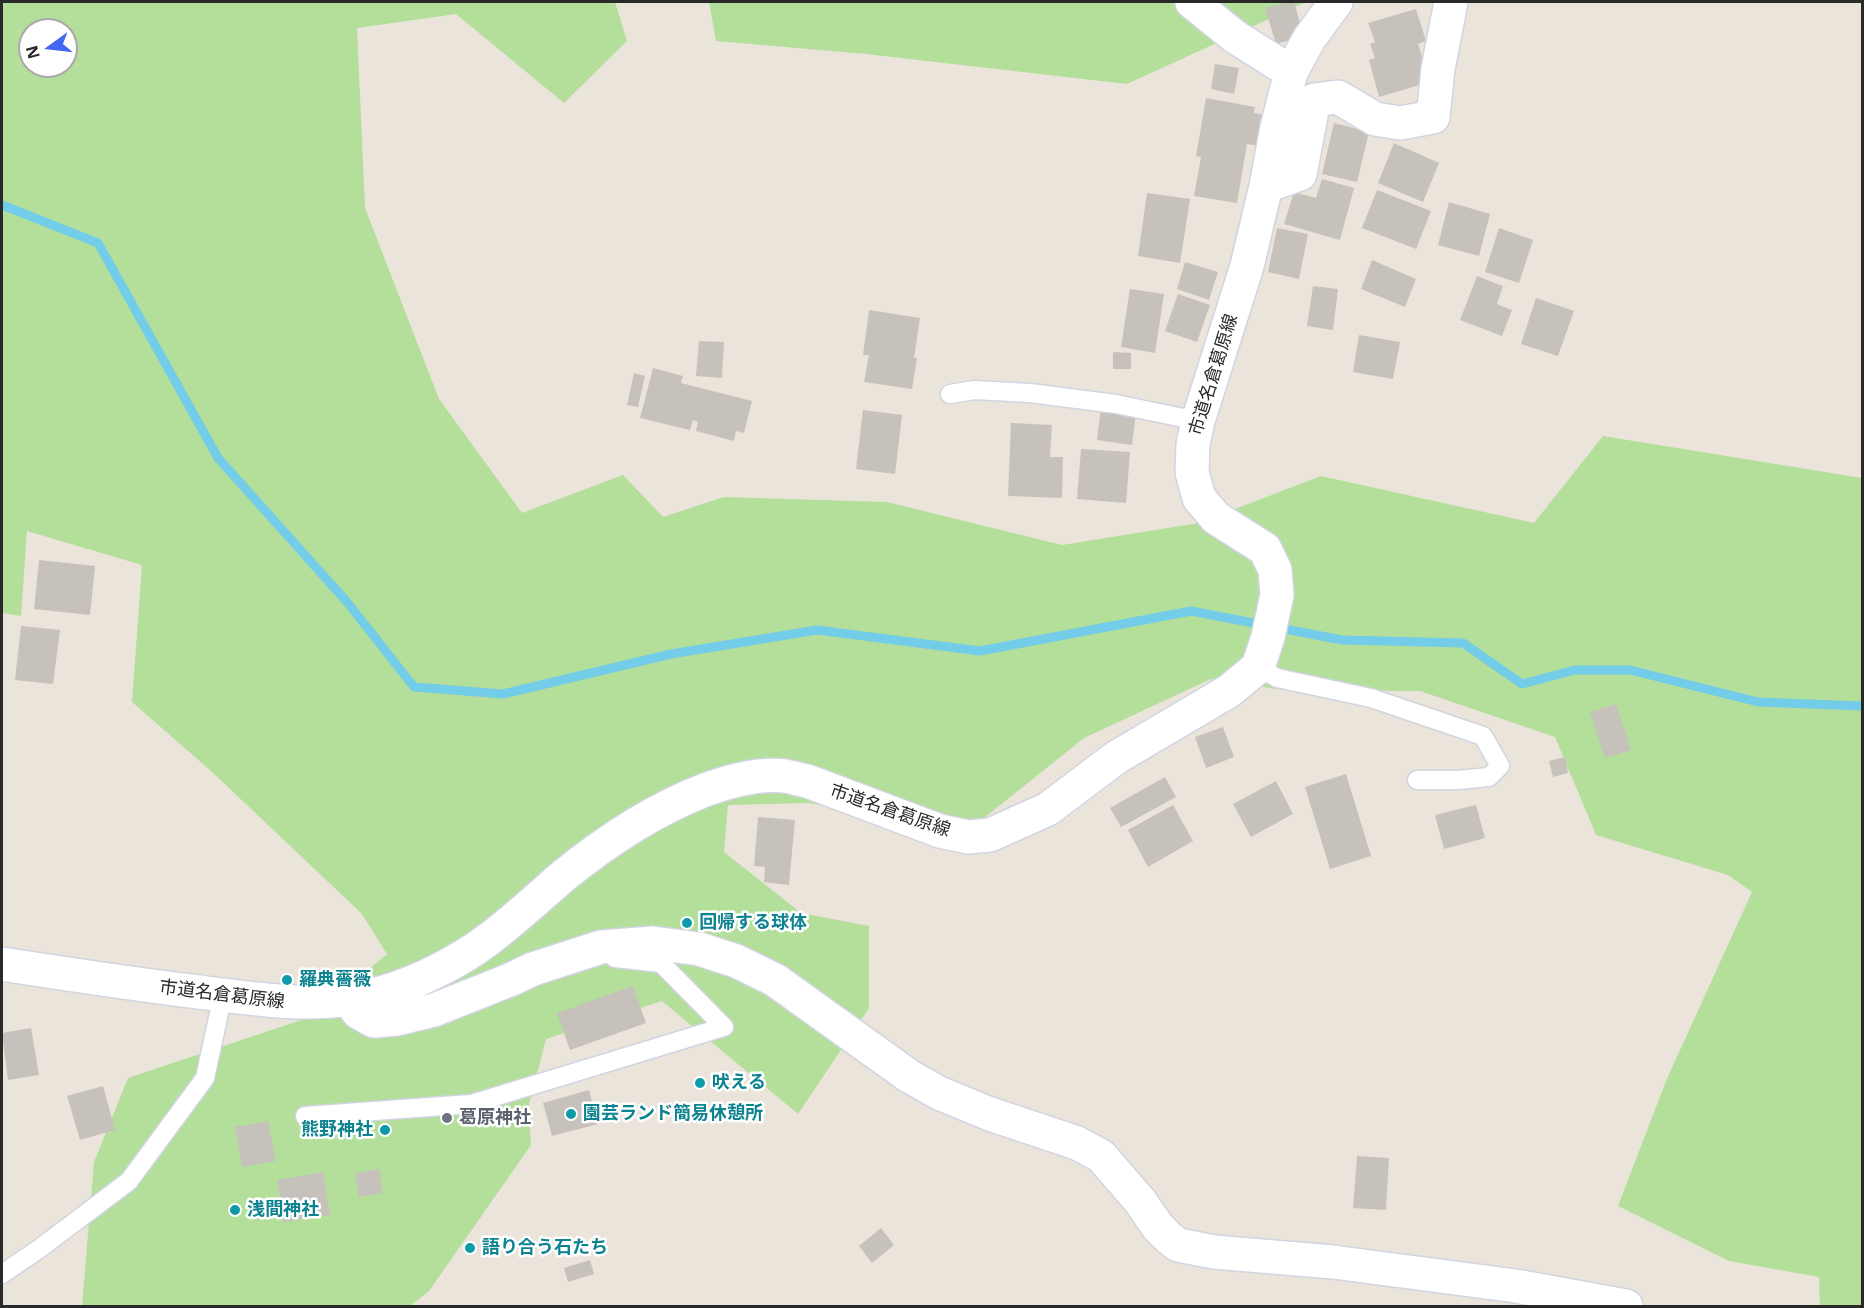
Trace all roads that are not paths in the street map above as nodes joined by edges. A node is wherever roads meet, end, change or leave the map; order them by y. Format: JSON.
{"nodes":[{"id":1,"x":1192,"y":2,"type":"edge"},
{"id":2,"x":1336,"y":2,"type":"edge"},
{"id":3,"x":1451,"y":2,"type":"edge"},
{"id":4,"x":1291,"y":72,"type":"junction"},
{"id":5,"x":1266,"y":186,"type":"junction"},
{"id":6,"x":950,"y":394,"type":"dead end"},
{"id":7,"x":1198,"y":421,"type":"junction"},
{"id":8,"x":1263,"y":652,"type":"junction"},
{"id":9,"x":1416,"y":780,"type":"dead end"},
{"id":10,"x":580,"y":954,"type":"junction"},
{"id":11,"x":2,"y":964,"type":"edge"},
{"id":12,"x":223,"y":995,"type":"junction"},
{"id":13,"x":350,"y":1000,"type":"junction"},
{"id":14,"x":305,"y":1116,"type":"dead end"},
{"id":15,"x":2,"y":1274,"type":"edge"},
{"id":16,"x":1626,"y":1306,"type":"edge"}],
"edges":[{"from":1,"to":4,"type":"street"},
{"from":2,"to":4,"type":"street","name":"市道名倉葛原線"},
{"from":3,"to":5,"type":"street"},
{"from":4,"to":5,"type":"street","name":"市道名倉葛原線"},
{"from":5,"to":7,"type":"street","name":"市道名倉葛原線"},
{"from":6,"to":7,"type":"lane"},
{"from":7,"to":8,"type":"street","name":"市道名倉葛原線"},
{"from":8,"to":9,"type":"lane"},
{"from":8,"to":13,"type":"street","name":"市道名倉葛原線"},
{"from":10,"to":13,"type":"street"},
{"from":10,"to":14,"type":"lane"},
{"from":10,"to":16,"type":"street"},
{"from":11,"to":12,"type":"street","name":"市道名倉葛原線"},
{"from":12,"to":13,"type":"street","name":"市道名倉葛原線"},
{"from":12,"to":15,"type":"lane"}]}
